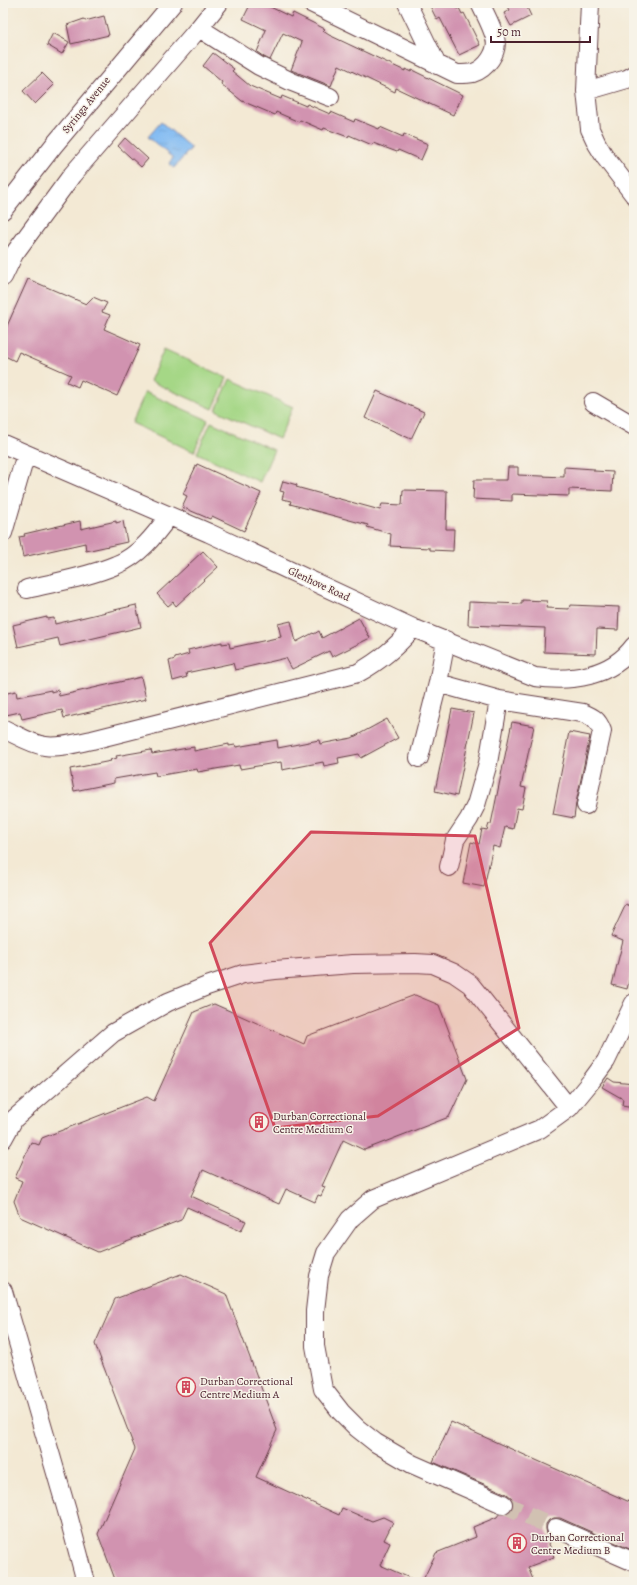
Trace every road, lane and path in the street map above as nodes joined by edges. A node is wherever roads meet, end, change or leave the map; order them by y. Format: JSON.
{"nodes":[{"id":1,"x":173,"y":3,"type":"edge"},
{"id":2,"x":219,"y":3,"type":"edge"},
{"id":3,"x":311,"y":3,"type":"edge"},
{"id":4,"x":407,"y":3,"type":"edge"},
{"id":5,"x":480,"y":3,"type":"edge"},
{"id":6,"x":590,"y":3,"type":"edge"},
{"id":7,"x":199,"y":28,"type":"junction"},
{"id":8,"x":437,"y":65,"type":"junction"},
{"id":9,"x":634,"y":75,"type":"edge"},
{"id":10,"x":586,"y":92,"type":"junction"},
{"id":11,"x":330,"y":97,"type":"dead end"},
{"id":12,"x":634,"y":194,"type":"edge"},
{"id":13,"x":3,"y":210,"type":"edge"},
{"id":14,"x":3,"y":277,"type":"edge"},
{"id":15,"x":592,"y":402,"type":"dead end"},
{"id":16,"x":634,"y":426,"type":"edge"},
{"id":17,"x":3,"y":444,"type":"edge"},
{"id":18,"x":26,"y":454,"type":"junction"},
{"id":19,"x":169,"y":516,"type":"junction"},
{"id":20,"x":3,"y":533,"type":"edge"},
{"id":21,"x":27,"y":589,"type":"dead end"},
{"id":22,"x":413,"y":628,"type":"junction"},
{"id":23,"x":446,"y":640,"type":"junction"},
{"id":24,"x":634,"y":646,"type":"edge"},
{"id":25,"x":438,"y":683,"type":"junction"},
{"id":26,"x":499,"y":700,"type":"junction"},
{"id":27,"x":4,"y":728,"type":"dead end"},
{"id":28,"x":419,"y":758,"type":"dead end"},
{"id":29,"x":586,"y":805,"type":"dead end"},
{"id":30,"x":449,"y":867,"type":"dead end"},
{"id":31,"x":634,"y":1003,"type":"edge"},
{"id":32,"x":569,"y":1108,"type":"junction"},
{"id":33,"x":3,"y":1139,"type":"edge"},
{"id":34,"x":3,"y":1291,"type":"edge"},
{"id":35,"x":503,"y":1504,"type":"tunnel mouth"},
{"id":36,"x":556,"y":1528,"type":"tunnel mouth"},
{"id":37,"x":634,"y":1562,"type":"edge"},
{"id":38,"x":86,"y":1582,"type":"edge"}],
"edges":[{"from":1,"to":13,"type":"street","name":"Syringa Avenue"},
{"from":2,"to":7,"type":"street"},
{"from":3,"to":8,"type":"street"},
{"from":4,"to":8,"type":"street"},
{"from":5,"to":8,"type":"street"},
{"from":6,"to":10,"type":"street"},
{"from":7,"to":11,"type":"street"},
{"from":7,"to":14,"type":"street"},
{"from":9,"to":10,"type":"street"},
{"from":10,"to":12,"type":"street"},
{"from":15,"to":16,"type":"street"},
{"from":17,"to":18,"type":"street","name":"Glenhove Road"},
{"from":18,"to":19,"type":"street","name":"Glenhove Road"},
{"from":18,"to":20,"type":"street"},
{"from":19,"to":21,"type":"street"},
{"from":19,"to":22,"type":"street","name":"Glenhove Road"},
{"from":22,"to":23,"type":"street","name":"Glenhove Road"},
{"from":22,"to":27,"type":"street"},
{"from":23,"to":24,"type":"street","name":"Glenhove Road"},
{"from":23,"to":25,"type":"street"},
{"from":25,"to":26,"type":"street"},
{"from":25,"to":28,"type":"street"},
{"from":26,"to":29,"type":"street"},
{"from":26,"to":30,"type":"street"},
{"from":31,"to":32,"type":"street"},
{"from":32,"to":33,"type":"street"},
{"from":32,"to":35,"type":"street"},
{"from":34,"to":38,"type":"street"},
{"from":36,"to":37,"type":"street"}]}
